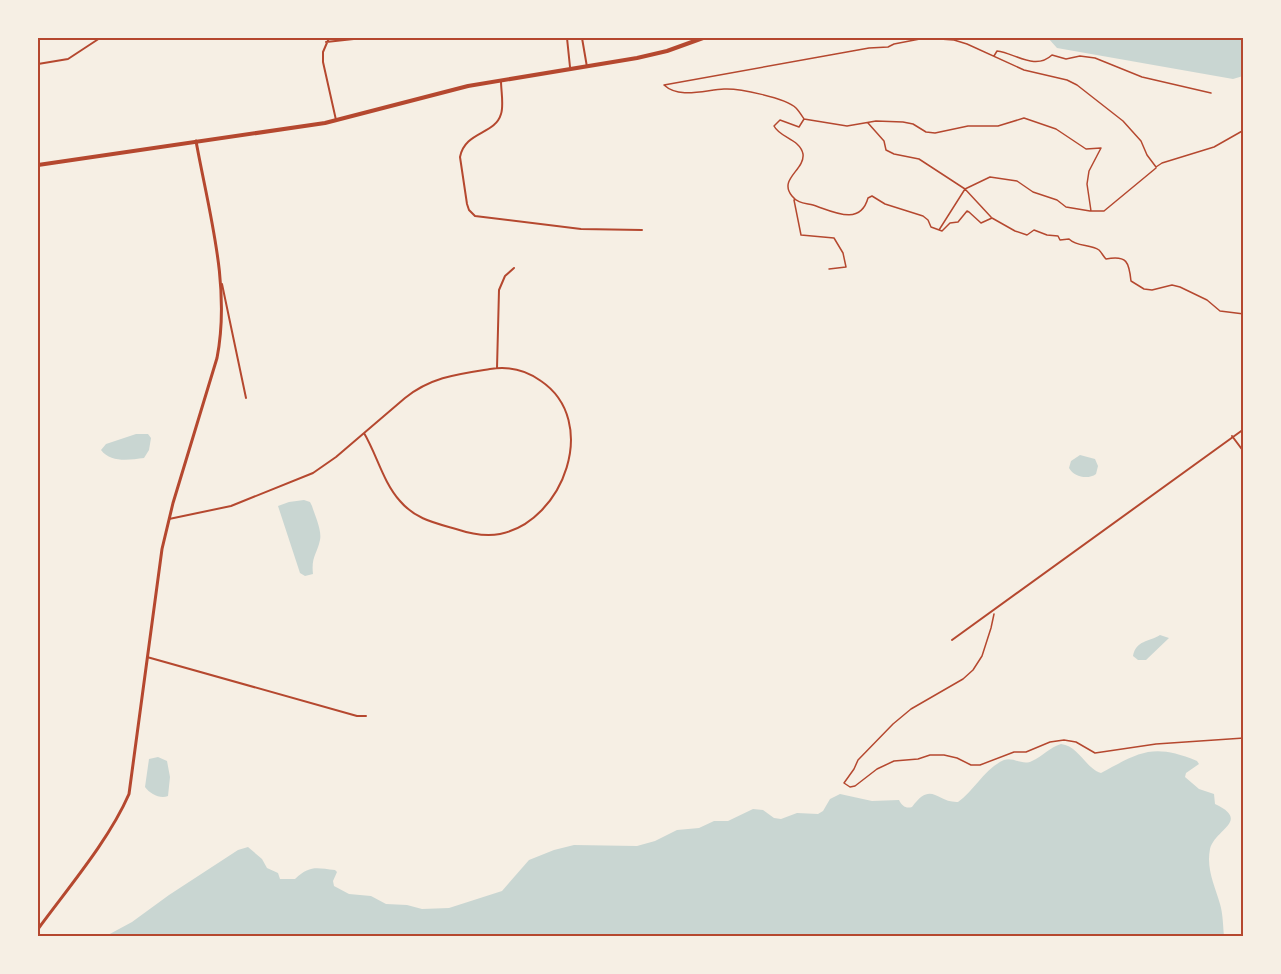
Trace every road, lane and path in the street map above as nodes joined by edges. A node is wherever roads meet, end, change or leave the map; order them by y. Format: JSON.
{"nodes":[{"id":1,"x":100,"y":38,"type":"edge"},
{"id":2,"x":328,"y":38,"type":"edge"},
{"id":3,"x":363,"y":38,"type":"edge"},
{"id":4,"x":567,"y":38,"type":"edge"},
{"id":5,"x":582,"y":38,"type":"edge"},
{"id":6,"x":703,"y":38,"type":"edge"},
{"id":7,"x":326,"y":42,"type":"junction"},
{"id":8,"x":994,"y":56,"type":"junction"},
{"id":9,"x":38,"y":64,"type":"edge"},
{"id":10,"x":587,"y":67,"type":"junction"},
{"id":11,"x":570,"y":70,"type":"junction"},
{"id":12,"x":501,"y":81,"type":"junction"},
{"id":13,"x":1211,"y":93,"type":"dead end"},
{"id":14,"x":804,"y":119,"type":"junction"},
{"id":15,"x":336,"y":120,"type":"junction"},
{"id":16,"x":868,"y":123,"type":"junction"},
{"id":17,"x":1244,"y":130,"type":"edge"},
{"id":18,"x":196,"y":141,"type":"junction"},
{"id":19,"x":38,"y":165,"type":"edge"},
{"id":20,"x":1156,"y":168,"type":"junction"},
{"id":21,"x":965,"y":189,"type":"junction"},
{"id":22,"x":794,"y":199,"type":"junction"},
{"id":23,"x":1091,"y":211,"type":"junction"},
{"id":24,"x":992,"y":218,"type":"junction"},
{"id":25,"x":642,"y":230,"type":"dead end"},
{"id":26,"x":938,"y":231,"type":"junction"},
{"id":27,"x":514,"y":268,"type":"dead end"},
{"id":28,"x":829,"y":269,"type":"dead end"},
{"id":29,"x":222,"y":284,"type":"junction"},
{"id":30,"x":1244,"y":314,"type":"edge"},
{"id":31,"x":498,"y":368,"type":"junction"},
{"id":32,"x":246,"y":399,"type":"dead end"},
{"id":33,"x":1244,"y":429,"type":"edge"},
{"id":34,"x":364,"y":433,"type":"junction"},
{"id":35,"x":1232,"y":436,"type":"junction"},
{"id":36,"x":1244,"y":452,"type":"edge"},
{"id":37,"x":169,"y":519,"type":"junction"},
{"id":38,"x":993,"y":611,"type":"junction"},
{"id":39,"x":952,"y":640,"type":"dead end"},
{"id":40,"x":147,"y":657,"type":"junction"},
{"id":41,"x":366,"y":716,"type":"dead end"},
{"id":42,"x":1244,"y":738,"type":"edge"},
{"id":43,"x":38,"y":929,"type":"edge"}],
"edges":[{"from":1,"to":9,"type":"street"},
{"from":2,"to":7,"type":"street"},
{"from":3,"to":7,"type":"street"},
{"from":4,"to":11,"type":"street"},
{"from":5,"to":10,"type":"street"},
{"from":6,"to":10,"type":"main road"},
{"from":7,"to":15,"type":"street"},
{"from":8,"to":13,"type":"path"},
{"from":8,"to":14,"type":"path"},
{"from":8,"to":20,"type":"path"},
{"from":10,"to":11,"type":"main road"},
{"from":11,"to":12,"type":"main road"},
{"from":12,"to":15,"type":"main road"},
{"from":12,"to":25,"type":"street"},
{"from":14,"to":16,"type":"path"},
{"from":14,"to":22,"type":"path"},
{"from":15,"to":18,"type":"main road"},
{"from":16,"to":21,"type":"path"},
{"from":16,"to":23,"type":"path"},
{"from":17,"to":20,"type":"path"},
{"from":18,"to":19,"type":"main road"},
{"from":18,"to":29,"type":"street"},
{"from":20,"to":23,"type":"path"},
{"from":21,"to":23,"type":"path"},
{"from":21,"to":24,"type":"path"},
{"from":21,"to":26,"type":"path"},
{"from":22,"to":26,"type":"path"},
{"from":22,"to":28,"type":"path"},
{"from":24,"to":26,"type":"path"},
{"from":24,"to":30,"type":"path"},
{"from":27,"to":31,"type":"street"},
{"from":29,"to":32,"type":"street"},
{"from":29,"to":37,"type":"street"},
{"from":31,"to":34,"type":"street"},
{"from":31,"to":34,"type":"street"},
{"from":33,"to":35,"type":"street"},
{"from":34,"to":37,"type":"street"},
{"from":35,"to":36,"type":"street"},
{"from":35,"to":38,"type":"street"},
{"from":37,"to":40,"type":"street"},
{"from":38,"to":39,"type":"street"},
{"from":38,"to":42,"type":"path"},
{"from":40,"to":41,"type":"street"},
{"from":40,"to":43,"type":"street"}]}
